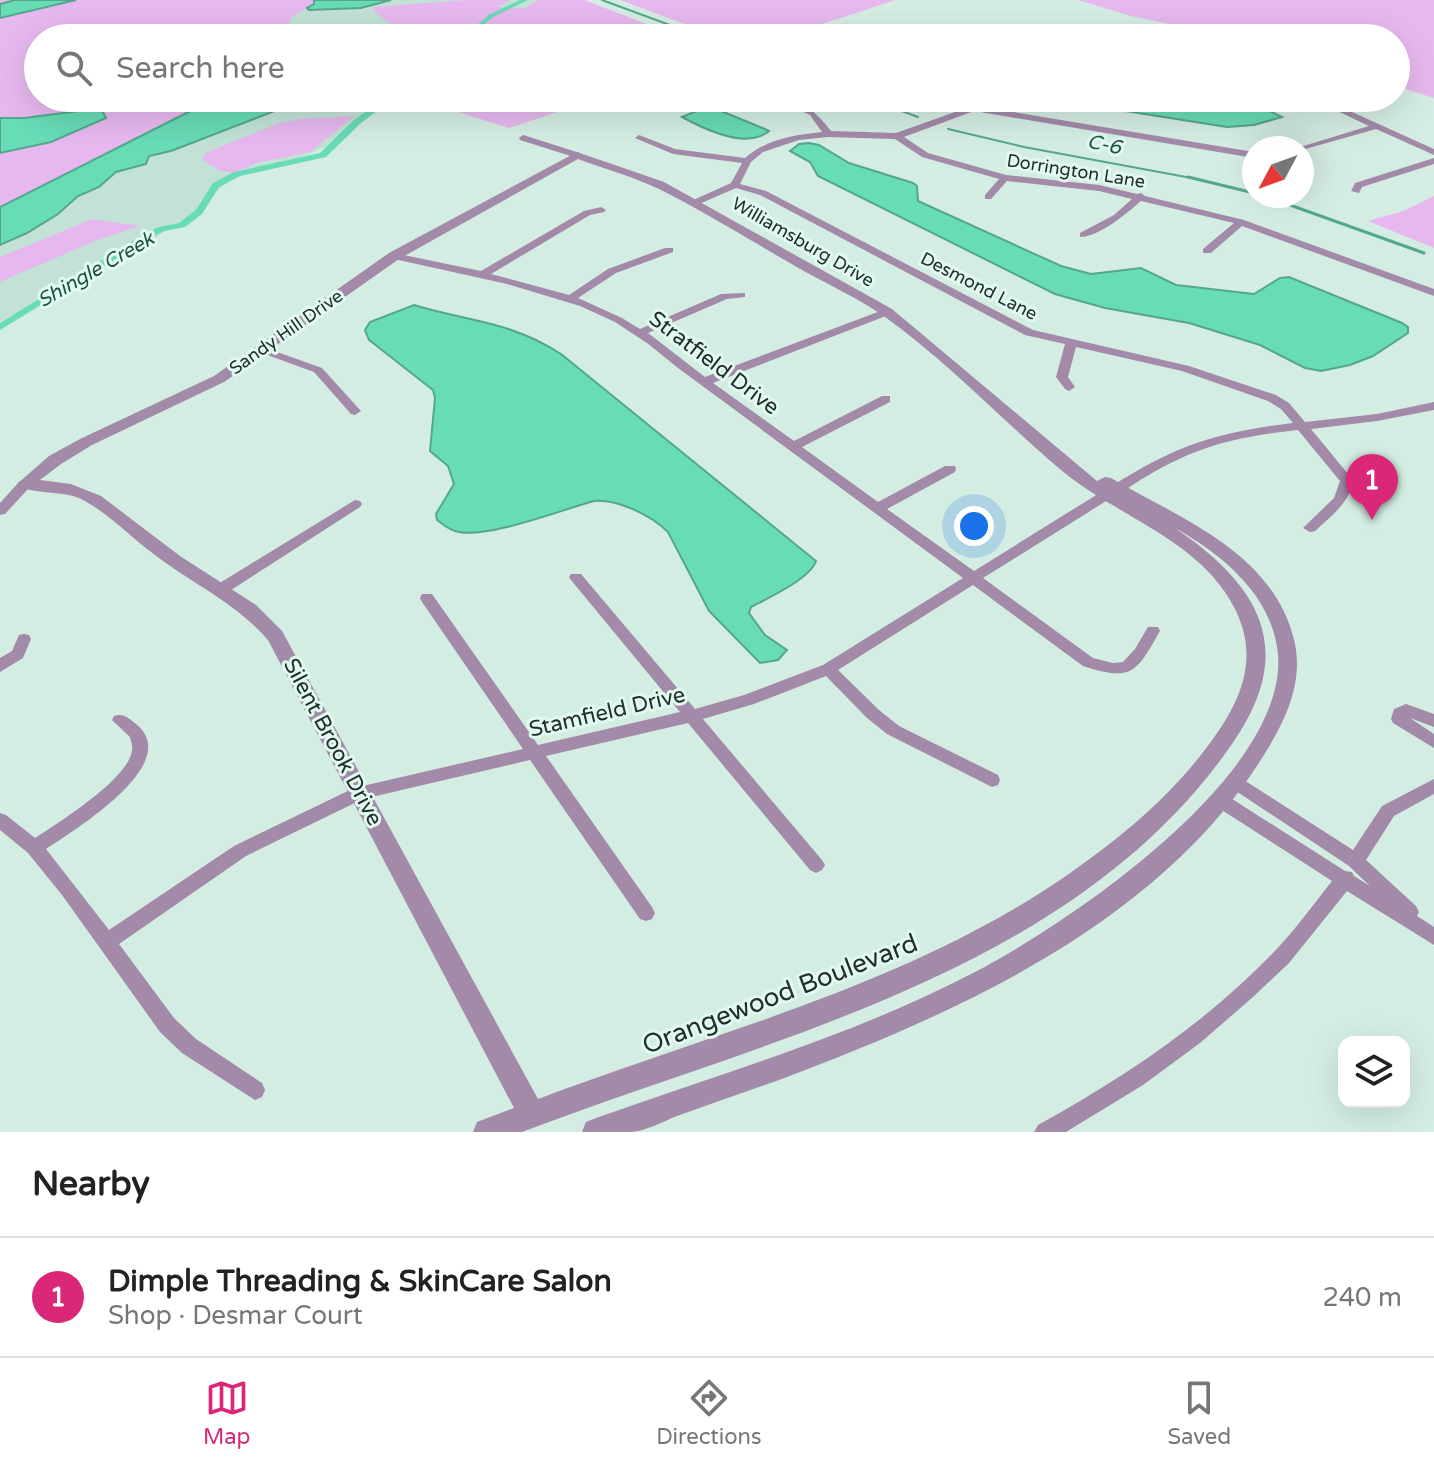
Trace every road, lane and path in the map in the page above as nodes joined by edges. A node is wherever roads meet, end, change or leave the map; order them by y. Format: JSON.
{"nodes":[{"id":1,"x":811,"y":112,"type":"edge"},
{"id":2,"x":953,"y":112,"type":"edge"},
{"id":3,"x":1022,"y":112,"type":"edge"},
{"id":4,"x":1346,"y":112,"type":"edge"},
{"id":5,"x":1378,"y":126,"type":"junction"},
{"id":6,"x":828,"y":134,"type":"junction"},
{"id":7,"x":897,"y":136,"type":"junction"},
{"id":8,"x":523,"y":138,"type":"dead end"},
{"id":9,"x":639,"y":138,"type":"dead end"},
{"id":10,"x":1314,"y":144,"type":"edge"},
{"id":11,"x":1434,"y":152,"type":"edge"},
{"id":12,"x":1242,"y":153,"type":"edge"},
{"id":13,"x":577,"y":155,"type":"junction"},
{"id":14,"x":747,"y":161,"type":"junction"},
{"id":15,"x":1434,"y":161,"type":"edge"},
{"id":16,"x":1005,"y":178,"type":"junction"},
{"id":17,"x":735,"y":185,"type":"junction"},
{"id":18,"x":1356,"y":191,"type":"dead end"},
{"id":19,"x":1141,"y":196,"type":"junction"},
{"id":20,"x":988,"y":197,"type":"dead end"},
{"id":21,"x":694,"y":203,"type":"junction"},
{"id":22,"x":601,"y":210,"type":"dead end"},
{"id":23,"x":1241,"y":222,"type":"junction"},
{"id":24,"x":1083,"y":235,"type":"dead end"},
{"id":25,"x":669,"y":250,"type":"dead end"},
{"id":26,"x":1207,"y":251,"type":"dead end"},
{"id":27,"x":394,"y":256,"type":"junction"},
{"id":28,"x":480,"y":276,"type":"junction"},
{"id":29,"x":1434,"y":293,"type":"edge"},
{"id":30,"x":741,"y":295,"type":"dead end"},
{"id":31,"x":573,"y":297,"type":"junction"},
{"id":32,"x":887,"y":312,"type":"junction"},
{"id":33,"x":642,"y":332,"type":"junction"},
{"id":34,"x":1071,"y":344,"type":"junction"},
{"id":35,"x":263,"y":350,"type":"junction"},
{"id":36,"x":704,"y":382,"type":"junction"},
{"id":37,"x":1069,"y":387,"type":"dead end"},
{"id":38,"x":886,"y":399,"type":"dead end"},
{"id":39,"x":1434,"y":406,"type":"edge"},
{"id":40,"x":355,"y":411,"type":"dead end"},
{"id":41,"x":1304,"y":428,"type":"junction"},
{"id":42,"x":792,"y":447,"type":"junction"},
{"id":43,"x":950,"y":469,"type":"dead end"},
{"id":44,"x":25,"y":484,"type":"junction"},
{"id":45,"x":1112,"y":492,"type":"junction"},
{"id":46,"x":355,"y":504,"type":"dead end"},
{"id":47,"x":878,"y":508,"type":"junction"},
{"id":48,"x":0,"y":511,"type":"edge"},
{"id":49,"x":1310,"y":528,"type":"dead end"},
{"id":50,"x":576,"y":577,"type":"dead end"},
{"id":51,"x":972,"y":578,"type":"junction"},
{"id":52,"x":223,"y":588,"type":"junction"},
{"id":53,"x":427,"y":598,"type":"dead end"},
{"id":54,"x":1153,"y":631,"type":"dead end"},
{"id":55,"x":24,"y":639,"type":"dead end"},
{"id":56,"x":0,"y":666,"type":"edge"},
{"id":57,"x":828,"y":669,"type":"junction"},
{"id":58,"x":691,"y":716,"type":"junction"},
{"id":59,"x":120,"y":720,"type":"dead end"},
{"id":60,"x":1434,"y":721,"type":"edge"},
{"id":61,"x":1434,"y":742,"type":"edge"},
{"id":62,"x":532,"y":752,"type":"junction"},
{"id":63,"x":992,"y":780,"type":"dead end"},
{"id":64,"x":1236,"y":782,"type":"junction"},
{"id":65,"x":1434,"y":786,"type":"edge"},
{"id":66,"x":360,"y":793,"type":"junction"},
{"id":67,"x":1220,"y":800,"type":"junction"},
{"id":68,"x":0,"y":820,"type":"edge"},
{"id":69,"x":34,"y":848,"type":"junction"},
{"id":70,"x":816,"y":865,"type":"dead end"},
{"id":71,"x":1351,"y":870,"type":"junction"},
{"id":72,"x":646,"y":913,"type":"dead end"},
{"id":73,"x":1434,"y":935,"type":"edge"},
{"id":74,"x":106,"y":942,"type":"junction"},
{"id":75,"x":255,"y":1090,"type":"dead end"},
{"id":76,"x":532,"y":1114,"type":"junction"},
{"id":77,"x":487,"y":1132,"type":"edge"},
{"id":78,"x":596,"y":1132,"type":"edge"},
{"id":79,"x":1045,"y":1132,"type":"edge"}],
"edges":[{"from":1,"to":6,"type":"street"},
{"from":2,"to":7,"type":"street"},
{"from":3,"to":12,"type":"street"},
{"from":4,"to":5,"type":"street"},
{"from":5,"to":10,"type":"street"},
{"from":5,"to":11,"type":"street"},
{"from":6,"to":7,"type":"street"},
{"from":6,"to":14,"type":"street"},
{"from":7,"to":16,"type":"street","name":"Dorrington Lane"},
{"from":8,"to":13,"type":"street","name":"Williamsburg Drive"},
{"from":9,"to":14,"type":"street"},
{"from":13,"to":21,"type":"street","name":"Williamsburg Drive"},
{"from":13,"to":27,"type":"street","name":"Sandy Hill Drive"},
{"from":14,"to":17,"type":"street"},
{"from":15,"to":18,"type":"street"},
{"from":16,"to":19,"type":"street","name":"Dorrington Lane"},
{"from":16,"to":20,"type":"street"},
{"from":17,"to":21,"type":"street"},
{"from":17,"to":34,"type":"street","name":"Desmond Lane"},
{"from":19,"to":23,"type":"street","name":"Dorrington Lane"},
{"from":19,"to":24,"type":"street"},
{"from":21,"to":32,"type":"street","name":"Williamsburg Drive"},
{"from":22,"to":28,"type":"street"},
{"from":23,"to":26,"type":"street"},
{"from":23,"to":29,"type":"street","name":"Dorrington Lane"},
{"from":25,"to":31,"type":"street"},
{"from":27,"to":28,"type":"street","name":"Stratfield Drive"},
{"from":27,"to":35,"type":"street","name":"Sandy Hill Drive"},
{"from":28,"to":31,"type":"street","name":"Stratfield Drive"},
{"from":30,"to":33,"type":"street"},
{"from":31,"to":33,"type":"street","name":"Stratfield Drive"},
{"from":32,"to":36,"type":"street"},
{"from":32,"to":45,"type":"street","name":"Williamsburg Drive"},
{"from":33,"to":36,"type":"street","name":"Stratfield Drive"},
{"from":34,"to":37,"type":"street"},
{"from":34,"to":41,"type":"street","name":"Desmond Lane"},
{"from":35,"to":40,"type":"street"},
{"from":35,"to":44,"type":"street","name":"Sandy Hill Drive"},
{"from":36,"to":42,"type":"street","name":"Stratfield Drive"},
{"from":38,"to":42,"type":"street"},
{"from":39,"to":41,"type":"street","name":"Stamfield Drive"},
{"from":41,"to":45,"type":"street","name":"Stamfield Drive"},
{"from":41,"to":49,"type":"street","name":"Desmond Lane"},
{"from":42,"to":47,"type":"street","name":"Stratfield Drive"},
{"from":43,"to":47,"type":"street"},
{"from":44,"to":48,"type":"street","name":"Sandy Hill Drive"},
{"from":44,"to":52,"type":"street","name":"Silent Brook Drive"},
{"from":45,"to":51,"type":"street","name":"Stamfield Drive"},
{"from":45,"to":64,"type":"street"},
{"from":45,"to":76,"type":"street","name":"Orangewood Boulevard"},
{"from":46,"to":52,"type":"street"},
{"from":47,"to":51,"type":"street","name":"Stratfield Drive"},
{"from":50,"to":58,"type":"street"},
{"from":51,"to":54,"type":"street","name":"Stratfield Drive"},
{"from":51,"to":57,"type":"street","name":"Stamfield Drive"},
{"from":52,"to":66,"type":"street","name":"Silent Brook Drive"},
{"from":53,"to":62,"type":"street"},
{"from":55,"to":56,"type":"street"},
{"from":57,"to":58,"type":"street","name":"Stamfield Drive"},
{"from":57,"to":63,"type":"street"},
{"from":58,"to":62,"type":"street","name":"Stamfield Drive"},
{"from":58,"to":70,"type":"street"},
{"from":59,"to":69,"type":"street"},
{"from":60,"to":61,"type":"street"},
{"from":62,"to":66,"type":"street","name":"Stamfield Drive"},
{"from":62,"to":72,"type":"street"},
{"from":64,"to":67,"type":"street"},
{"from":64,"to":71,"type":"street"},
{"from":65,"to":71,"type":"street"},
{"from":66,"to":74,"type":"street","name":"Stamfield Drive"},
{"from":66,"to":76,"type":"street","name":"Silent Brook Drive"},
{"from":67,"to":71,"type":"street"},
{"from":67,"to":78,"type":"street"},
{"from":68,"to":69,"type":"street"},
{"from":69,"to":74,"type":"street"},
{"from":71,"to":73,"type":"street"},
{"from":71,"to":79,"type":"street"},
{"from":74,"to":75,"type":"street"},
{"from":76,"to":77,"type":"street","name":"Orangewood Boulevard"}]}
